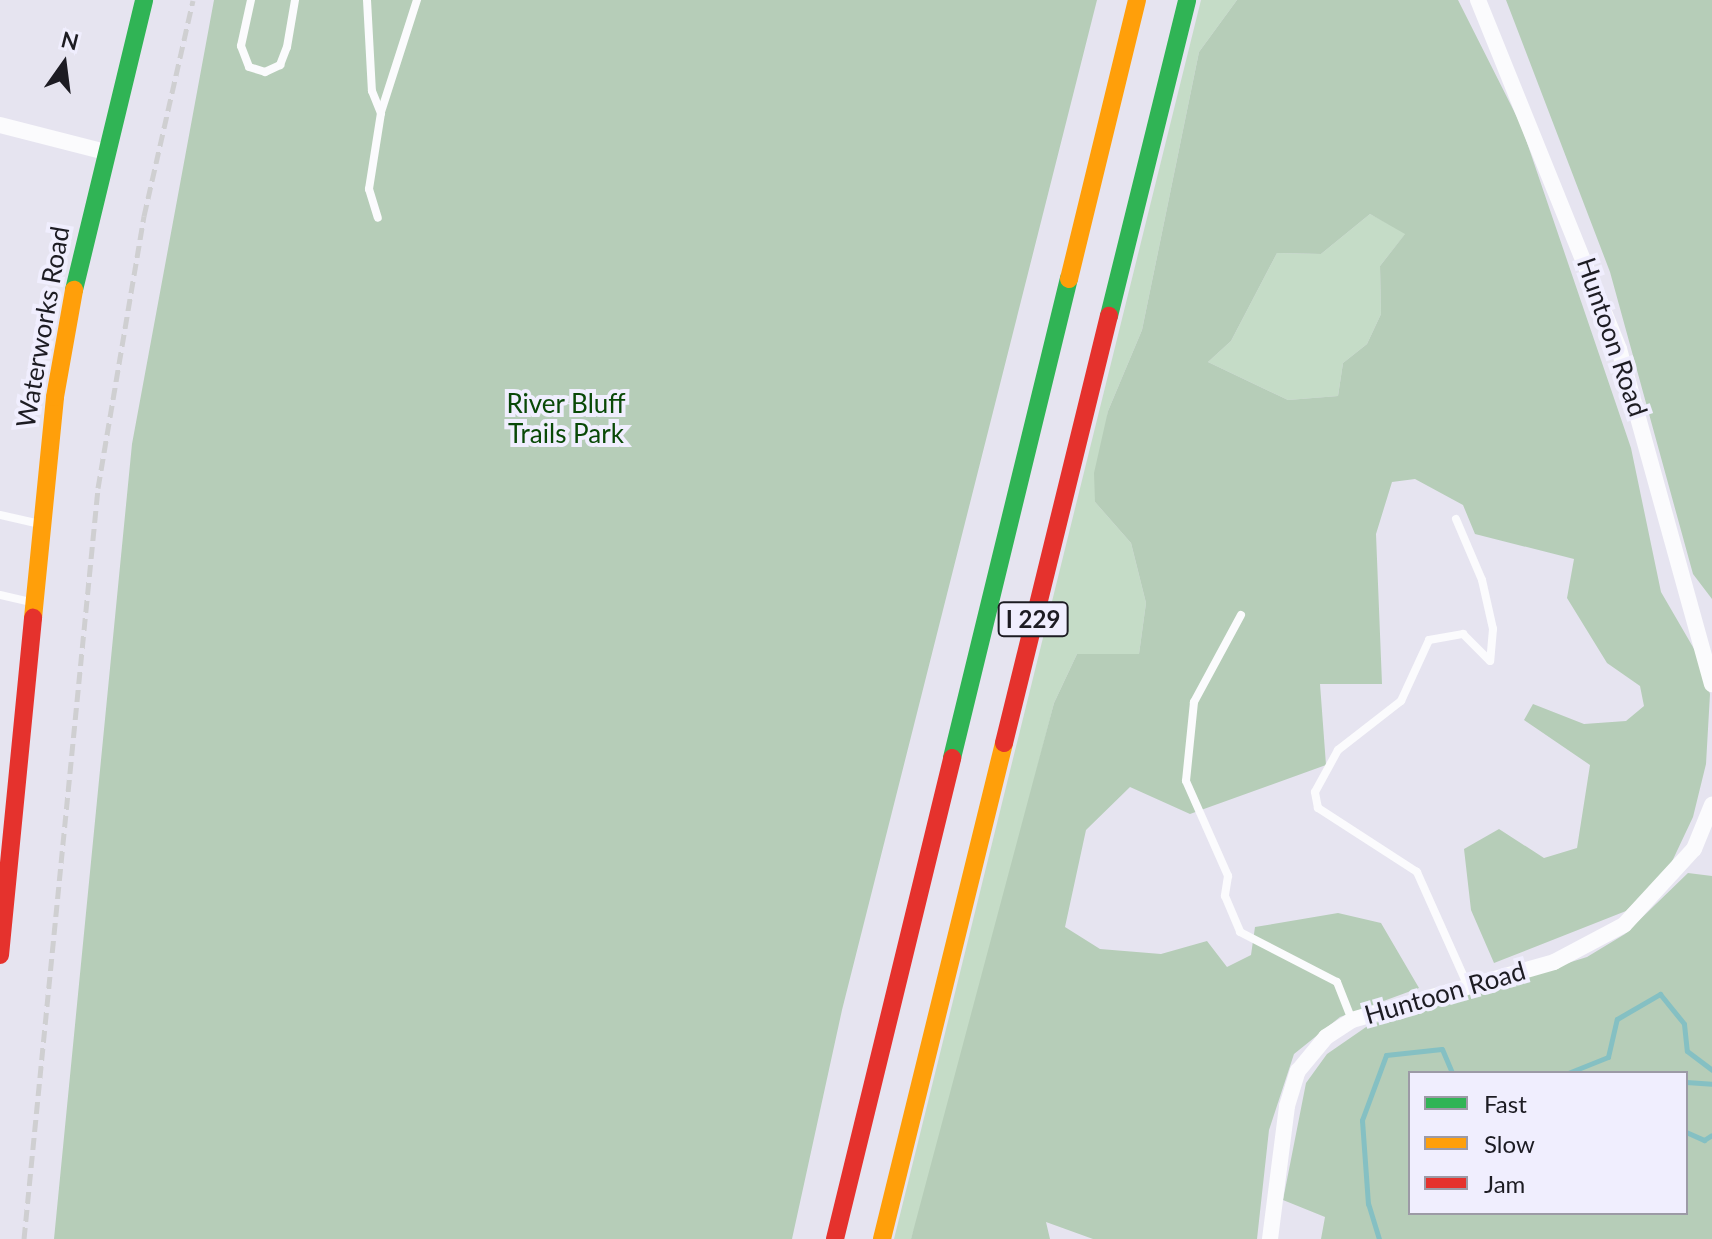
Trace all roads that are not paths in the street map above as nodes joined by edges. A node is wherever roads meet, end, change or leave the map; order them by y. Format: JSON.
{"nodes":[{"id":1,"x":144,"y":0,"type":"edge"},
{"id":2,"x":251,"y":0,"type":"edge"},
{"id":3,"x":295,"y":0,"type":"edge"},
{"id":4,"x":367,"y":0,"type":"edge"},
{"id":5,"x":417,"y":0,"type":"edge"},
{"id":6,"x":1137,"y":0,"type":"edge"},
{"id":7,"x":1187,"y":0,"type":"edge"},
{"id":8,"x":1478,"y":0,"type":"edge"},
{"id":9,"x":381,"y":113,"type":"junction"},
{"id":10,"x":0,"y":125,"type":"edge"},
{"id":11,"x":105,"y":152,"type":"junction"},
{"id":12,"x":378,"y":218,"type":"dead end"},
{"id":13,"x":0,"y":515,"type":"edge"},
{"id":14,"x":1456,"y":519,"type":"dead end"},
{"id":15,"x":40,"y":524,"type":"junction"},
{"id":16,"x":0,"y":595,"type":"edge"},
{"id":17,"x":31,"y":602,"type":"junction"},
{"id":18,"x":1241,"y":615,"type":"dead end"},
{"id":19,"x":1712,"y":684,"type":"edge"},
{"id":20,"x":1712,"y":805,"type":"edge"},
{"id":21,"x":2,"y":912,"type":"edge"},
{"id":22,"x":0,"y":955,"type":"edge"},
{"id":23,"x":1467,"y":984,"type":"junction"},
{"id":24,"x":1352,"y":1020,"type":"junction"},
{"id":25,"x":835,"y":1239,"type":"edge"},
{"id":26,"x":882,"y":1239,"type":"edge"},
{"id":27,"x":1270,"y":1239,"type":"edge"}],
"edges":[{"from":1,"to":11,"type":"main road","name":"Waterworks Road"},
{"from":2,"to":3,"type":"lane"},
{"from":4,"to":9,"type":"lane"},
{"from":5,"to":9,"type":"lane"},
{"from":6,"to":25,"type":"main road","number":"I 229"},
{"from":7,"to":26,"type":"main road","number":"I 229"},
{"from":8,"to":19,"type":"street","name":"Huntoon Road"},
{"from":9,"to":12,"type":"lane"},
{"from":10,"to":11,"type":"street"},
{"from":11,"to":15,"type":"main road","name":"Waterworks Road"},
{"from":13,"to":15,"type":"lane"},
{"from":14,"to":23,"type":"lane"},
{"from":15,"to":17,"type":"main road","name":"Waterworks Road"},
{"from":16,"to":17,"type":"lane"},
{"from":17,"to":21,"type":"main road","name":"Waterworks Road"},
{"from":18,"to":24,"type":"lane"},
{"from":20,"to":23,"type":"street","name":"Huntoon Road"},
{"from":21,"to":22,"type":"main road","name":"Waterworks Road"},
{"from":23,"to":24,"type":"street","name":"Huntoon Road"},
{"from":24,"to":27,"type":"street","name":"Huntoon Road"}]}
